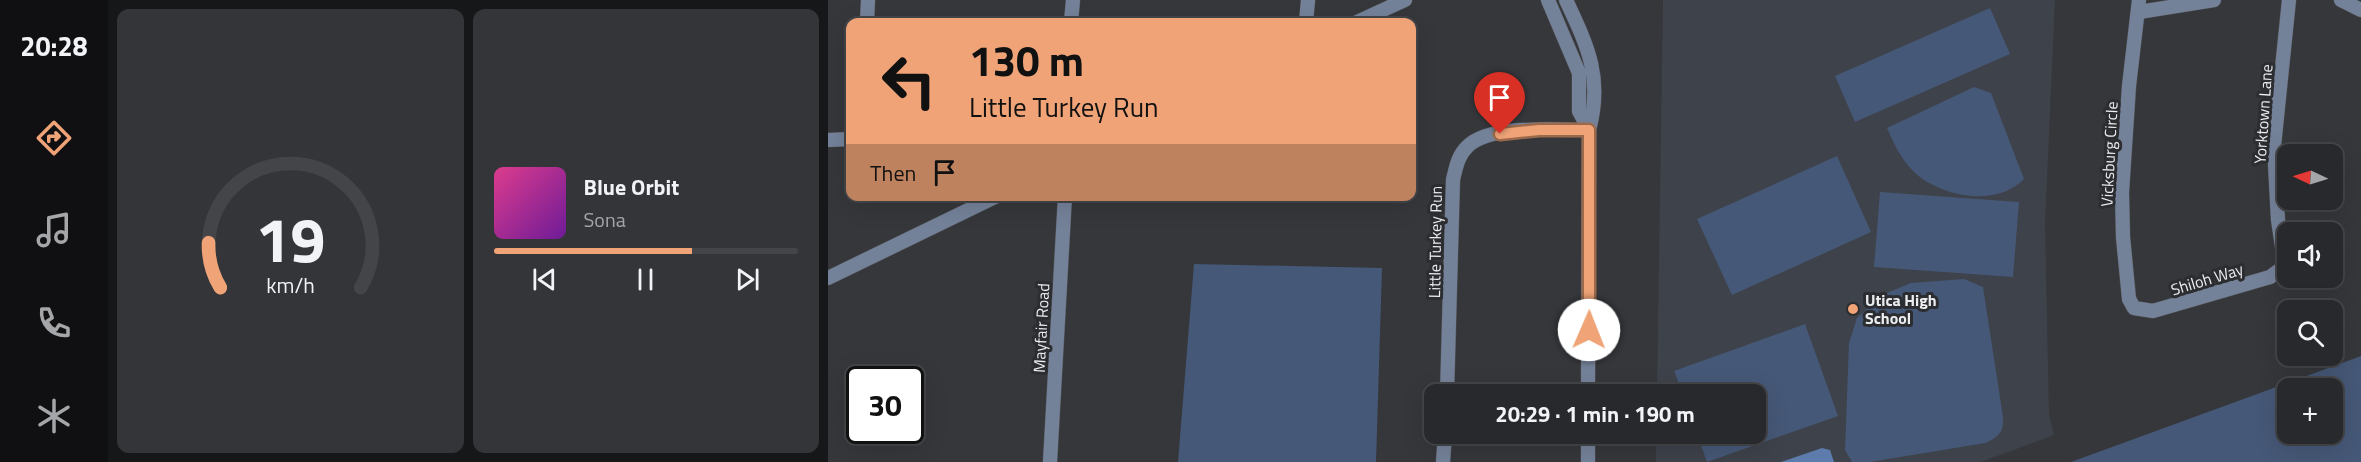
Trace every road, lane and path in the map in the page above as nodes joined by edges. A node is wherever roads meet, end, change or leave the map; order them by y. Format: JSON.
{"nodes":[{"id":1,"x":868,"y":0,"type":"edge"},
{"id":2,"x":1073,"y":0,"type":"edge"},
{"id":3,"x":1308,"y":0,"type":"edge"},
{"id":4,"x":1405,"y":0,"type":"edge"},
{"id":5,"x":1548,"y":0,"type":"edge"},
{"id":6,"x":1566,"y":0,"type":"edge"},
{"id":7,"x":2214,"y":0,"type":"edge"},
{"id":8,"x":2289,"y":0,"type":"edge"},
{"id":9,"x":2341,"y":0,"type":"edge"},
{"id":10,"x":2139,"y":6,"type":"edge"},
{"id":11,"x":2361,"y":10,"type":"edge"},
{"id":12,"x":867,"y":18,"type":"edge"},
{"id":13,"x":1071,"y":18,"type":"edge"},
{"id":14,"x":1306,"y":18,"type":"edge"},
{"id":15,"x":1366,"y":18,"type":"edge"},
{"id":16,"x":1582,"y":35,"type":"junction"},
{"id":17,"x":1567,"y":41,"type":"junction"},
{"id":18,"x":1589,"y":130,"type":"junction"},
{"id":19,"x":846,"y":139,"type":"edge"},
{"id":20,"x":828,"y":140,"type":"edge"},
{"id":21,"x":987,"y":201,"type":"edge"},
{"id":22,"x":1065,"y":201,"type":"edge"},
{"id":23,"x":2278,"y":222,"type":"edge"},
{"id":24,"x":2277,"y":272,"type":"edge"},
{"id":25,"x":828,"y":278,"type":"edge"},
{"id":26,"x":2134,"y":308,"type":"joint"},
{"id":27,"x":1447,"y":384,"type":"edge"},
{"id":28,"x":1588,"y":384,"type":"edge"},
{"id":29,"x":1444,"y":444,"type":"edge"},
{"id":30,"x":1588,"y":444,"type":"edge"},
{"id":31,"x":1050,"y":462,"type":"edge"},
{"id":32,"x":1443,"y":462,"type":"edge"},
{"id":33,"x":1588,"y":462,"type":"edge"}],
"edges":[{"from":1,"to":12,"type":"street"},
{"from":2,"to":13,"type":"street"},
{"from":3,"to":14,"type":"street"},
{"from":4,"to":15,"type":"street"},
{"from":5,"to":17,"type":"street"},
{"from":6,"to":16,"type":"street"},
{"from":7,"to":10,"type":"street"},
{"from":8,"to":23,"type":"street","name":"Yorktown Lane"},
{"from":9,"to":11,"type":"street"},
{"from":10,"to":26,"type":"street","name":"Vicksburg Circle"},
{"from":16,"to":17,"type":"street"},
{"from":16,"to":18,"type":"street"},
{"from":17,"to":18,"type":"street"},
{"from":18,"to":27,"type":"street","name":"Little Turkey Run"},
{"from":18,"to":28,"type":"street"},
{"from":19,"to":20,"type":"street"},
{"from":21,"to":25,"type":"street"},
{"from":22,"to":31,"type":"street","name":"Mayfair Road"},
{"from":24,"to":26,"type":"street","name":"Shiloh Way"},
{"from":29,"to":32,"type":"street"},
{"from":30,"to":33,"type":"street"}]}
